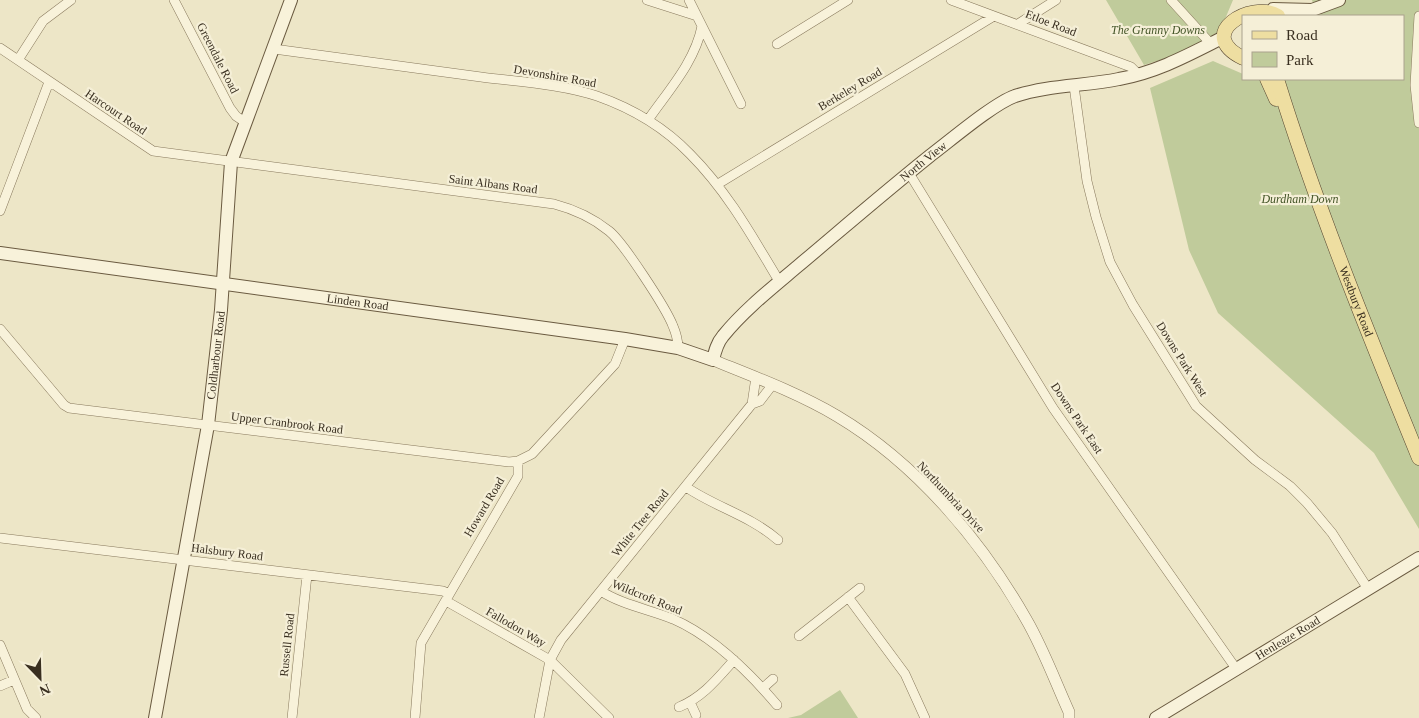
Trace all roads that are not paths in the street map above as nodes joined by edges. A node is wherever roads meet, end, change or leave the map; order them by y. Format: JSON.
{"nodes":[{"id":1,"x":71,"y":0,"type":"edge"},
{"id":2,"x":174,"y":0,"type":"edge"},
{"id":3,"x":291,"y":0,"type":"edge"},
{"id":4,"x":647,"y":0,"type":"edge"},
{"id":5,"x":689,"y":0,"type":"edge"},
{"id":6,"x":848,"y":0,"type":"edge"},
{"id":7,"x":951,"y":0,"type":"edge"},
{"id":8,"x":1056,"y":0,"type":"edge"},
{"id":9,"x":1171,"y":0,"type":"edge"},
{"id":10,"x":1339,"y":0,"type":"edge"},
{"id":11,"x":1248,"y":1,"type":"edge"},
{"id":12,"x":1276,"y":13,"type":"edge"},
{"id":13,"x":1308,"y":13,"type":"edge"},
{"id":14,"x":697,"y":16,"type":"junction"},
{"id":15,"x":994,"y":16,"type":"junction"},
{"id":16,"x":1419,"y":16,"type":"edge"},
{"id":17,"x":1018,"y":24,"type":"junction"},
{"id":18,"x":702,"y":26,"type":"junction"},
{"id":19,"x":1227,"y":42,"type":"junction"},
{"id":20,"x":777,"y":44,"type":"dead end"},
{"id":21,"x":1211,"y":44,"type":"junction"},
{"id":22,"x":0,"y":48,"type":"edge"},
{"id":23,"x":274,"y":49,"type":"junction"},
{"id":24,"x":1190,"y":56,"type":"junction"},
{"id":25,"x":1242,"y":57,"type":"edge"},
{"id":26,"x":18,"y":60,"type":"junction"},
{"id":27,"x":1140,"y":75,"type":"junction"},
{"id":28,"x":1267,"y":80,"type":"edge"},
{"id":29,"x":1277,"y":80,"type":"edge"},
{"id":30,"x":49,"y":82,"type":"junction"},
{"id":31,"x":1074,"y":86,"type":"junction"},
{"id":32,"x":741,"y":104,"type":"dead end"},
{"id":33,"x":648,"y":120,"type":"junction"},
{"id":34,"x":245,"y":122,"type":"junction"},
{"id":35,"x":1419,"y":123,"type":"edge"},
{"id":36,"x":1298,"y":144,"type":"junction"},
{"id":37,"x":232,"y":162,"type":"junction"},
{"id":38,"x":909,"y":173,"type":"junction"},
{"id":39,"x":718,"y":184,"type":"junction"},
{"id":40,"x":0,"y":211,"type":"edge"},
{"id":41,"x":0,"y":253,"type":"edge"},
{"id":42,"x":779,"y":280,"type":"junction"},
{"id":43,"x":222,"y":285,"type":"junction"},
{"id":44,"x":0,"y":328,"type":"edge"},
{"id":45,"x":625,"y":339,"type":"junction"},
{"id":46,"x":678,"y":348,"type":"junction"},
{"id":47,"x":713,"y":360,"type":"junction"},
{"id":48,"x":756,"y":377,"type":"junction"},
{"id":49,"x":773,"y":384,"type":"junction"},
{"id":50,"x":752,"y":404,"type":"junction"},
{"id":51,"x":208,"y":425,"type":"junction"},
{"id":52,"x":1419,"y":458,"type":"edge"},
{"id":53,"x":518,"y":461,"type":"junction"},
{"id":54,"x":686,"y":487,"type":"junction"},
{"id":55,"x":0,"y":538,"type":"edge"},
{"id":56,"x":778,"y":540,"type":"dead end"},
{"id":57,"x":1419,"y":558,"type":"edge"},
{"id":58,"x":185,"y":559,"type":"junction"},
{"id":59,"x":307,"y":575,"type":"junction"},
{"id":60,"x":860,"y":588,"type":"dead end"},
{"id":61,"x":1368,"y":589,"type":"junction"},
{"id":62,"x":601,"y":591,"type":"junction"},
{"id":63,"x":447,"y":598,"type":"junction"},
{"id":64,"x":848,"y":598,"type":"junction"},
{"id":65,"x":799,"y":636,"type":"dead end"},
{"id":66,"x":0,"y":645,"type":"edge"},
{"id":67,"x":550,"y":660,"type":"junction"},
{"id":68,"x":734,"y":660,"type":"junction"},
{"id":69,"x":1236,"y":670,"type":"junction"},
{"id":70,"x":14,"y":680,"type":"junction"},
{"id":71,"x":774,"y":680,"type":"dead end"},
{"id":72,"x":0,"y":686,"type":"edge"},
{"id":73,"x":763,"y":688,"type":"junction"},
{"id":74,"x":690,"y":702,"type":"junction"},
{"id":75,"x":777,"y":705,"type":"dead end"},
{"id":76,"x":679,"y":707,"type":"dead end"},
{"id":77,"x":696,"y":715,"type":"dead end"},
{"id":78,"x":1071,"y":716,"type":"edge"},
{"id":79,"x":36,"y":718,"type":"edge"},
{"id":80,"x":156,"y":718,"type":"edge"},
{"id":81,"x":292,"y":718,"type":"edge"},
{"id":82,"x":415,"y":718,"type":"edge"},
{"id":83,"x":539,"y":718,"type":"edge"},
{"id":84,"x":609,"y":718,"type":"edge"},
{"id":85,"x":926,"y":718,"type":"edge"},
{"id":86,"x":1156,"y":718,"type":"edge"}],
"edges":[{"from":1,"to":26,"type":"street"},
{"from":2,"to":34,"type":"street","name":"Greendale Road"},
{"from":3,"to":23,"type":"main road","name":"Coldharbour Road"},
{"from":4,"to":14,"type":"street"},
{"from":5,"to":14,"type":"street"},
{"from":6,"to":20,"type":"street"},
{"from":7,"to":15,"type":"street","name":"Etloe Road"},
{"from":8,"to":17,"type":"street"},
{"from":9,"to":21,"type":"street"},
{"from":10,"to":13,"type":"main road"},
{"from":11,"to":12,"type":"main road"},
{"from":11,"to":19,"type":"main road"},
{"from":12,"to":13,"type":"main road"},
{"from":14,"to":18,"type":"street"},
{"from":15,"to":17,"type":"street","name":"Etloe Road"},
{"from":15,"to":39,"type":"street","name":"Berkeley Road"},
{"from":16,"to":35,"type":"street"},
{"from":17,"to":27,"type":"street","name":"Etloe Road"},
{"from":18,"to":32,"type":"street"},
{"from":18,"to":33,"type":"street"},
{"from":19,"to":21,"type":"main road","name":"North View"},
{"from":19,"to":24,"type":"main road","name":"North View"},
{"from":19,"to":25,"type":"main road"},
{"from":21,"to":24,"type":"main road","name":"North View"},
{"from":22,"to":26,"type":"street","name":"Harcourt Road"},
{"from":23,"to":33,"type":"street","name":"Devonshire Road"},
{"from":23,"to":34,"type":"main road","name":"Coldharbour Road"},
{"from":24,"to":27,"type":"main road","name":"North View"},
{"from":26,"to":30,"type":"street","name":"Harcourt Road"},
{"from":27,"to":31,"type":"main road","name":"North View"},
{"from":28,"to":36,"type":"main road","name":"Westbury Road"},
{"from":29,"to":36,"type":"main road","name":"Westbury Road"},
{"from":30,"to":37,"type":"street","name":"Harcourt Road"},
{"from":30,"to":40,"type":"street"},
{"from":31,"to":38,"type":"main road","name":"North View"},
{"from":31,"to":61,"type":"street","name":"Downs Park West"},
{"from":33,"to":39,"type":"street","name":"Devonshire Road"},
{"from":34,"to":37,"type":"main road","name":"Coldharbour Road"},
{"from":36,"to":52,"type":"main road","name":"Westbury Road"},
{"from":37,"to":43,"type":"main road","name":"Coldharbour Road"},
{"from":37,"to":46,"type":"street","name":"Saint Albans Road"},
{"from":38,"to":42,"type":"main road","name":"North View"},
{"from":38,"to":69,"type":"street","name":"Downs Park East"},
{"from":39,"to":42,"type":"street","name":"Devonshire Road"},
{"from":41,"to":43,"type":"main road","name":"Linden Road"},
{"from":42,"to":47,"type":"main road","name":"North View"},
{"from":43,"to":45,"type":"main road","name":"Linden Road"},
{"from":43,"to":51,"type":"main road","name":"Coldharbour Road"},
{"from":44,"to":51,"type":"street","name":"Upper Cranbrook Road"},
{"from":45,"to":46,"type":"main road","name":"Linden Road"},
{"from":45,"to":53,"type":"street"},
{"from":46,"to":47,"type":"main road","name":"Linden Road"},
{"from":47,"to":48,"type":"street","name":"Northumbria Drive"},
{"from":48,"to":49,"type":"street","name":"Northumbria Drive"},
{"from":48,"to":50,"type":"street"},
{"from":49,"to":50,"type":"street","name":"White Tree Road"},
{"from":49,"to":78,"type":"street","name":"Northumbria Drive"},
{"from":50,"to":54,"type":"street","name":"White Tree Road"},
{"from":51,"to":53,"type":"street","name":"Upper Cranbrook Road"},
{"from":51,"to":58,"type":"main road","name":"Coldharbour Road"},
{"from":53,"to":63,"type":"street","name":"Howard Road"},
{"from":54,"to":56,"type":"street"},
{"from":54,"to":62,"type":"street","name":"White Tree Road"},
{"from":55,"to":58,"type":"street","name":"Halsbury Road"},
{"from":57,"to":61,"type":"main road","name":"Henleaze Road"},
{"from":58,"to":59,"type":"street","name":"Halsbury Road"},
{"from":58,"to":80,"type":"main road","name":"Coldharbour Road"},
{"from":59,"to":63,"type":"street","name":"Halsbury Road"},
{"from":59,"to":81,"type":"street","name":"Russell Road"},
{"from":60,"to":64,"type":"street"},
{"from":61,"to":69,"type":"main road","name":"Henleaze Road"},
{"from":62,"to":67,"type":"street","name":"White Tree Road"},
{"from":62,"to":68,"type":"street","name":"Wildcroft Road"},
{"from":63,"to":67,"type":"street","name":"Fallodon Way"},
{"from":63,"to":82,"type":"street","name":"Howard Road"},
{"from":64,"to":65,"type":"street"},
{"from":64,"to":85,"type":"street"},
{"from":66,"to":70,"type":"street"},
{"from":67,"to":83,"type":"street","name":"Fallodon Way"},
{"from":67,"to":84,"type":"street"},
{"from":68,"to":73,"type":"street","name":"Wildcroft Road"},
{"from":68,"to":74,"type":"street"},
{"from":69,"to":86,"type":"main road","name":"Henleaze Road"},
{"from":70,"to":72,"type":"street"},
{"from":70,"to":79,"type":"street"},
{"from":71,"to":73,"type":"street"},
{"from":73,"to":75,"type":"street","name":"Wildcroft Road"},
{"from":74,"to":76,"type":"street"},
{"from":74,"to":77,"type":"street"}]}
